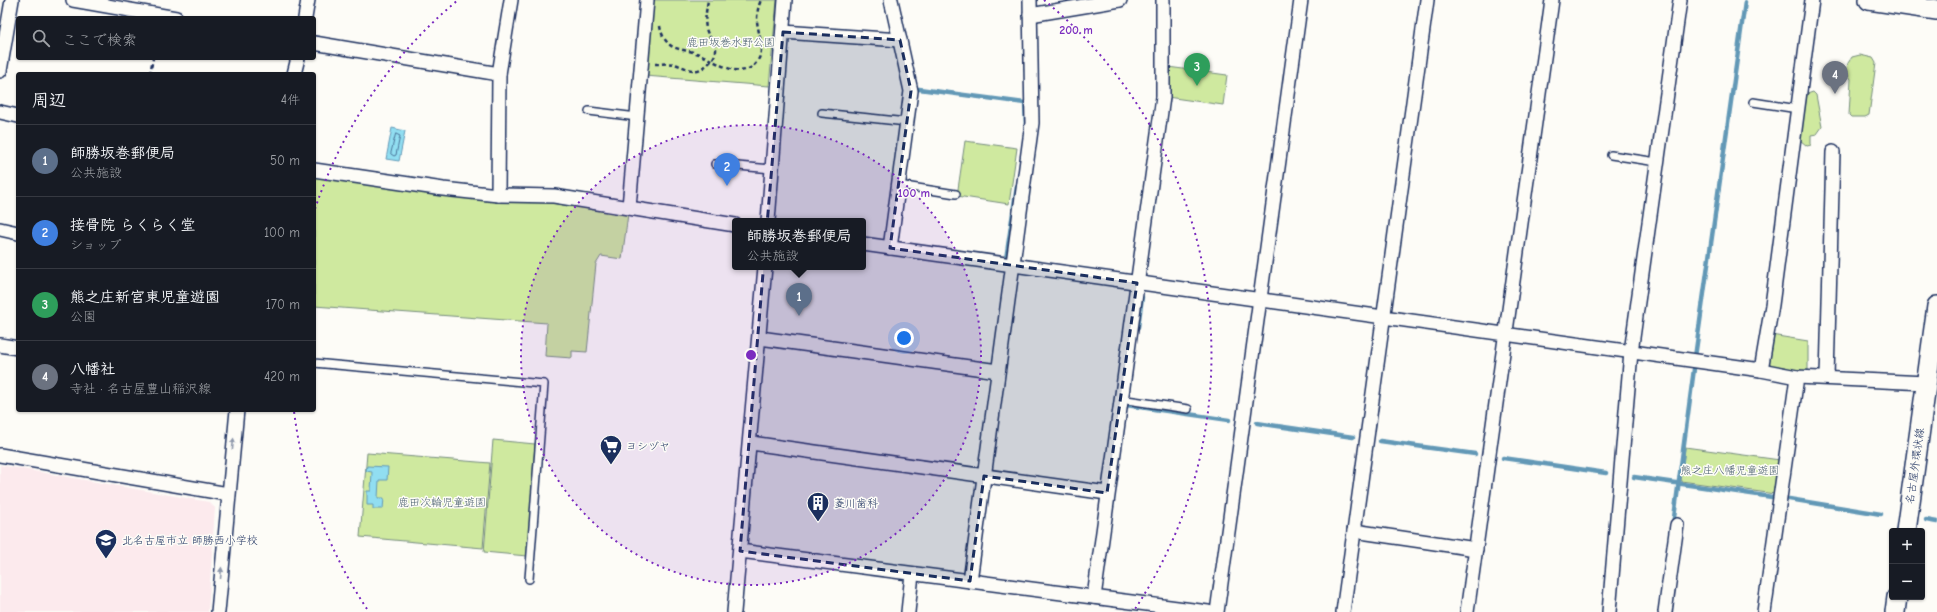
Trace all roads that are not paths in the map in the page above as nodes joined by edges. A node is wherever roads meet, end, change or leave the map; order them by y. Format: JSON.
{"nodes":[{"id":1,"x":12,"y":0,"type":"edge"},
{"id":2,"x":73,"y":0,"type":"edge"},
{"id":3,"x":308,"y":0,"type":"edge"},
{"id":4,"x":511,"y":0,"type":"edge"},
{"id":5,"x":647,"y":0,"type":"edge"},
{"id":6,"x":786,"y":0,"type":"edge"},
{"id":7,"x":891,"y":0,"type":"edge"},
{"id":8,"x":1030,"y":0,"type":"edge"},
{"id":9,"x":1120,"y":0,"type":"edge"},
{"id":10,"x":1163,"y":0,"type":"edge"},
{"id":11,"x":1301,"y":0,"type":"edge"},
{"id":12,"x":1428,"y":0,"type":"edge"},
{"id":13,"x":1552,"y":0,"type":"edge"},
{"id":14,"x":1680,"y":0,"type":"edge"},
{"id":15,"x":1812,"y":0,"type":"edge"},
{"id":16,"x":1869,"y":0,"type":"edge"},
{"id":17,"x":1937,"y":10,"type":"edge"},
{"id":18,"x":1030,"y":14,"type":"junction"},
{"id":19,"x":165,"y":16,"type":"edge"},
{"id":20,"x":305,"y":16,"type":"edge"},
{"id":21,"x":783,"y":32,"type":"junction"},
{"id":22,"x":900,"y":40,"type":"junction"},
{"id":23,"x":316,"y":43,"type":"edge"},
{"id":24,"x":298,"y":60,"type":"edge"},
{"id":25,"x":0,"y":71,"type":"edge"},
{"id":26,"x":294,"y":72,"type":"edge"},
{"id":27,"x":499,"y":74,"type":"junction"},
{"id":28,"x":1752,"y":102,"type":"dead end"},
{"id":29,"x":1798,"y":109,"type":"junction"},
{"id":30,"x":589,"y":111,"type":"dead end"},
{"id":31,"x":0,"y":112,"type":"edge"},
{"id":32,"x":822,"y":113,"type":"dead end"},
{"id":33,"x":16,"y":116,"type":"edge"},
{"id":34,"x":636,"y":117,"type":"junction"},
{"id":35,"x":907,"y":122,"type":"junction"},
{"id":36,"x":1833,"y":152,"type":"dead end"},
{"id":37,"x":1611,"y":155,"type":"dead end"},
{"id":38,"x":1657,"y":162,"type":"junction"},
{"id":39,"x":715,"y":164,"type":"dead end"},
{"id":40,"x":772,"y":169,"type":"junction"},
{"id":41,"x":316,"y":170,"type":"edge"},
{"id":42,"x":898,"y":185,"type":"junction"},
{"id":43,"x":956,"y":194,"type":"dead end"},
{"id":44,"x":498,"y":195,"type":"junction"},
{"id":45,"x":629,"y":207,"type":"junction"},
{"id":46,"x":768,"y":218,"type":"edge"},
{"id":47,"x":732,"y":224,"type":"edge"},
{"id":48,"x":0,"y":229,"type":"edge"},
{"id":49,"x":16,"y":233,"type":"edge"},
{"id":50,"x":866,"y":244,"type":"edge"},
{"id":51,"x":890,"y":248,"type":"junction"},
{"id":52,"x":1012,"y":265,"type":"junction"},
{"id":53,"x":765,"y":270,"type":"edge"},
{"id":54,"x":1137,"y":283,"type":"junction"},
{"id":55,"x":1260,"y":300,"type":"junction"},
{"id":56,"x":1937,"y":306,"type":"edge"},
{"id":57,"x":1384,"y":318,"type":"junction"},
{"id":58,"x":1506,"y":335,"type":"junction"},
{"id":59,"x":760,"y":338,"type":"junction"},
{"id":60,"x":0,"y":345,"type":"edge"},
{"id":61,"x":16,"y":348,"type":"edge"},
{"id":62,"x":1934,"y":348,"type":"edge"},
{"id":63,"x":1631,"y":352,"type":"junction"},
{"id":64,"x":316,"y":363,"type":"edge"},
{"id":65,"x":998,"y":370,"type":"junction"},
{"id":66,"x":1761,"y":370,"type":"junction"},
{"id":67,"x":1797,"y":377,"type":"junction"},
{"id":68,"x":1827,"y":377,"type":"junction"},
{"id":69,"x":1926,"y":383,"type":"junction"},
{"id":70,"x":1120,"y":399,"type":"junction"},
{"id":71,"x":1188,"y":409,"type":"dead end"},
{"id":72,"x":237,"y":412,"type":"edge"},
{"id":73,"x":750,"y":443,"type":"junction"},
{"id":74,"x":0,"y":455,"type":"edge"},
{"id":75,"x":984,"y":476,"type":"junction"},
{"id":76,"x":1107,"y":493,"type":"junction"},
{"id":77,"x":228,"y":494,"type":"junction"},
{"id":78,"x":1677,"y":525,"type":"dead end"},
{"id":79,"x":1906,"y":528,"type":"edge"},
{"id":80,"x":1354,"y":532,"type":"junction"},
{"id":81,"x":1476,"y":549,"type":"junction"},
{"id":82,"x":740,"y":551,"type":"junction"},
{"id":83,"x":912,"y":574,"type":"junction"},
{"id":84,"x":529,"y":579,"type":"dead end"},
{"id":85,"x":970,"y":581,"type":"junction"},
{"id":86,"x":1094,"y":597,"type":"junction"},
{"id":87,"x":1898,"y":600,"type":"edge"},
{"id":88,"x":1122,"y":606,"type":"edge"},
{"id":89,"x":218,"y":612,"type":"edge"},
{"id":90,"x":734,"y":612,"type":"edge"},
{"id":91,"x":908,"y":612,"type":"edge"},
{"id":92,"x":1208,"y":612,"type":"edge"},
{"id":93,"x":1217,"y":612,"type":"edge"},
{"id":94,"x":1343,"y":612,"type":"edge"},
{"id":95,"x":1467,"y":612,"type":"edge"},
{"id":96,"x":1609,"y":612,"type":"edge"},
{"id":97,"x":1665,"y":612,"type":"edge"},
{"id":98,"x":1764,"y":612,"type":"edge"},
{"id":99,"x":1896,"y":612,"type":"edge"}],
"edges":[{"from":1,"to":25,"type":"street"},
{"from":2,"to":19,"type":"street"},
{"from":3,"to":20,"type":"street"},
{"from":4,"to":27,"type":"street"},
{"from":5,"to":34,"type":"street"},
{"from":6,"to":21,"type":"street"},
{"from":7,"to":22,"type":"street"},
{"from":8,"to":18,"type":"street"},
{"from":9,"to":18,"type":"street"},
{"from":10,"to":54,"type":"street"},
{"from":11,"to":55,"type":"street"},
{"from":12,"to":57,"type":"street"},
{"from":13,"to":58,"type":"street"},
{"from":14,"to":38,"type":"street"},
{"from":15,"to":29,"type":"street"},
{"from":16,"to":17,"type":"main road"},
{"from":18,"to":52,"type":"street"},
{"from":21,"to":22,"type":"street"},
{"from":21,"to":40,"type":"street"},
{"from":22,"to":35,"type":"street"},
{"from":23,"to":27,"type":"street"},
{"from":24,"to":26,"type":"street"},
{"from":27,"to":44,"type":"street"},
{"from":28,"to":29,"type":"lane"},
{"from":29,"to":66,"type":"street"},
{"from":30,"to":34,"type":"lane"},
{"from":31,"to":33,"type":"street"},
{"from":32,"to":35,"type":"lane"},
{"from":34,"to":45,"type":"street"},
{"from":35,"to":42,"type":"street"},
{"from":36,"to":68,"type":"street"},
{"from":37,"to":38,"type":"lane"},
{"from":38,"to":63,"type":"street"},
{"from":39,"to":40,"type":"lane"},
{"from":40,"to":46,"type":"street"},
{"from":41,"to":44,"type":"street"},
{"from":42,"to":43,"type":"lane"},
{"from":42,"to":51,"type":"street"},
{"from":44,"to":45,"type":"street"},
{"from":45,"to":47,"type":"street"},
{"from":48,"to":49,"type":"street"},
{"from":50,"to":51,"type":"street"},
{"from":51,"to":52,"type":"street"},
{"from":52,"to":54,"type":"street"},
{"from":52,"to":65,"type":"street"},
{"from":53,"to":59,"type":"street"},
{"from":54,"to":55,"type":"street"},
{"from":54,"to":70,"type":"street"},
{"from":55,"to":57,"type":"street"},
{"from":55,"to":93,"type":"street"},
{"from":56,"to":62,"type":"main road","name":"名古屋外環状線"},
{"from":57,"to":58,"type":"street"},
{"from":57,"to":80,"type":"street"},
{"from":58,"to":63,"type":"street"},
{"from":58,"to":81,"type":"street"},
{"from":59,"to":65,"type":"street"},
{"from":59,"to":73,"type":"street"},
{"from":60,"to":61,"type":"street"},
{"from":62,"to":69,"type":"main road","name":"名古屋外環状線"},
{"from":63,"to":66,"type":"street"},
{"from":63,"to":96,"type":"street"},
{"from":64,"to":84,"type":"lane"},
{"from":65,"to":75,"type":"street"},
{"from":66,"to":67,"type":"street"},
{"from":67,"to":68,"type":"street"},
{"from":67,"to":98,"type":"street"},
{"from":68,"to":69,"type":"street"},
{"from":69,"to":79,"type":"main road","name":"名古屋外環状線"},
{"from":70,"to":71,"type":"lane"},
{"from":70,"to":76,"type":"street"},
{"from":77,"to":72,"type":"street","one_way":true},
{"from":73,"to":75,"type":"street"},
{"from":73,"to":82,"type":"street"},
{"from":74,"to":77,"type":"street"},
{"from":75,"to":76,"type":"street"},
{"from":75,"to":85,"type":"street"},
{"from":76,"to":86,"type":"street"},
{"from":89,"to":77,"type":"street","one_way":true},
{"from":78,"to":97,"type":"street"},
{"from":80,"to":81,"type":"street"},
{"from":80,"to":94,"type":"street"},
{"from":81,"to":95,"type":"street"},
{"from":82,"to":83,"type":"street"},
{"from":82,"to":90,"type":"street"},
{"from":83,"to":85,"type":"street"},
{"from":83,"to":91,"type":"street"},
{"from":85,"to":86,"type":"street"},
{"from":86,"to":88,"type":"street"},
{"from":87,"to":99,"type":"main road"},
{"from":88,"to":92,"type":"street"}]}
